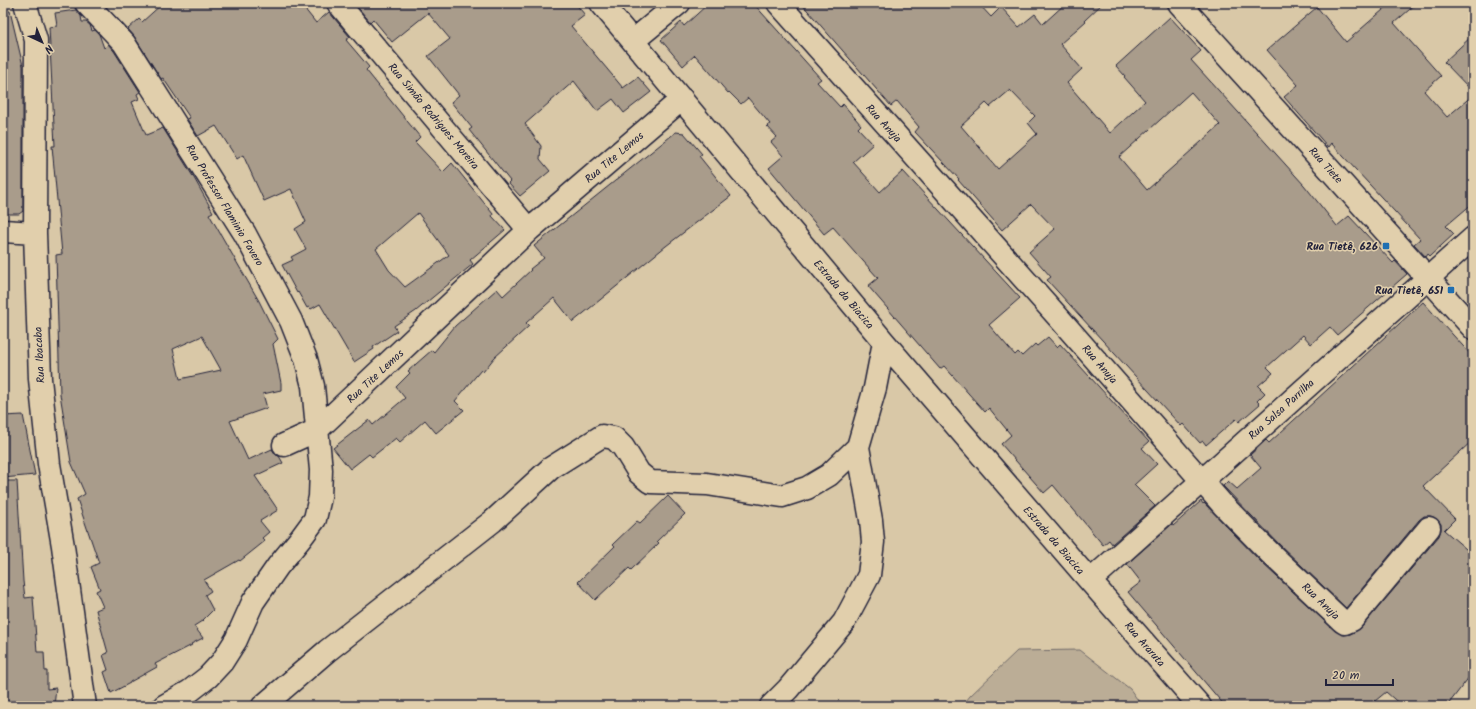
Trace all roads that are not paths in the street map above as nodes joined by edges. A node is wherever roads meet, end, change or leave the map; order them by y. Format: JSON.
{"nodes":[{"id":1,"x":25,"y":3,"type":"edge"},
{"id":2,"x":86,"y":3,"type":"edge"},
{"id":3,"x":338,"y":3,"type":"edge"},
{"id":4,"x":601,"y":3,"type":"edge"},
{"id":5,"x":679,"y":3,"type":"edge"},
{"id":6,"x":778,"y":3,"type":"edge"},
{"id":7,"x":1179,"y":3,"type":"edge"},
{"id":8,"x":633,"y":41,"type":"junction"},
{"id":9,"x":682,"y":99,"type":"junction"},
{"id":10,"x":529,"y":230,"type":"junction"},
{"id":11,"x":3,"y":232,"type":"edge"},
{"id":12,"x":35,"y":233,"type":"junction"},
{"id":13,"x":1473,"y":238,"type":"edge"},
{"id":14,"x":1428,"y":278,"type":"junction"},
{"id":15,"x":1473,"y":328,"type":"edge"},
{"id":16,"x":884,"y":342,"type":"junction"},
{"id":17,"x":317,"y":430,"type":"junction"},
{"id":18,"x":284,"y":445,"type":"dead end"},
{"id":19,"x":858,"y":447,"type":"junction"},
{"id":20,"x":1202,"y":480,"type":"junction"},
{"id":21,"x":1429,"y":528,"type":"dead end"},
{"id":22,"x":1090,"y":582,"type":"junction"},
{"id":23,"x":84,"y":706,"type":"edge"},
{"id":24,"x":164,"y":706,"type":"edge"},
{"id":25,"x":264,"y":706,"type":"edge"},
{"id":26,"x":771,"y":706,"type":"edge"},
{"id":27,"x":1200,"y":706,"type":"edge"}],
"edges":[{"from":1,"to":12,"type":"street","name":"Rua Ibacaba"},
{"from":2,"to":17,"type":"street","name":"Rua Professor Flaminio Favero"},
{"from":3,"to":10,"type":"street","name":"Rua Simão Rodrigues Moreira"},
{"from":4,"to":8,"type":"street","name":"Estrada da Biacica"},
{"from":5,"to":8,"type":"street"},
{"from":6,"to":20,"type":"street","name":"Rua Anuja"},
{"from":7,"to":14,"type":"street","name":"Rua Tiete"},
{"from":8,"to":9,"type":"street","name":"Estrada da Biacica"},
{"from":9,"to":10,"type":"street","name":"Rua Tite Lemos"},
{"from":9,"to":16,"type":"street","name":"Estrada da Biacica"},
{"from":10,"to":17,"type":"street","name":"Rua Tite Lemos"},
{"from":11,"to":12,"type":"street"},
{"from":12,"to":23,"type":"street","name":"Rua Ibacaba"},
{"from":13,"to":14,"type":"street","name":"Rua Salsa Parrilha"},
{"from":14,"to":15,"type":"street","name":"Rua Tiete"},
{"from":14,"to":20,"type":"street","name":"Rua Salsa Parrilha"},
{"from":16,"to":19,"type":"street"},
{"from":16,"to":22,"type":"street","name":"Estrada da Biacica"},
{"from":17,"to":18,"type":"street","name":"Rua Tite Lemos"},
{"from":17,"to":24,"type":"street"},
{"from":19,"to":25,"type":"street"},
{"from":19,"to":26,"type":"street"},
{"from":20,"to":21,"type":"street","name":"Rua Anuja"},
{"from":20,"to":22,"type":"street","name":"Rua Salsa Parrilha"},
{"from":22,"to":27,"type":"street","name":"Rua Araruta"}]}
